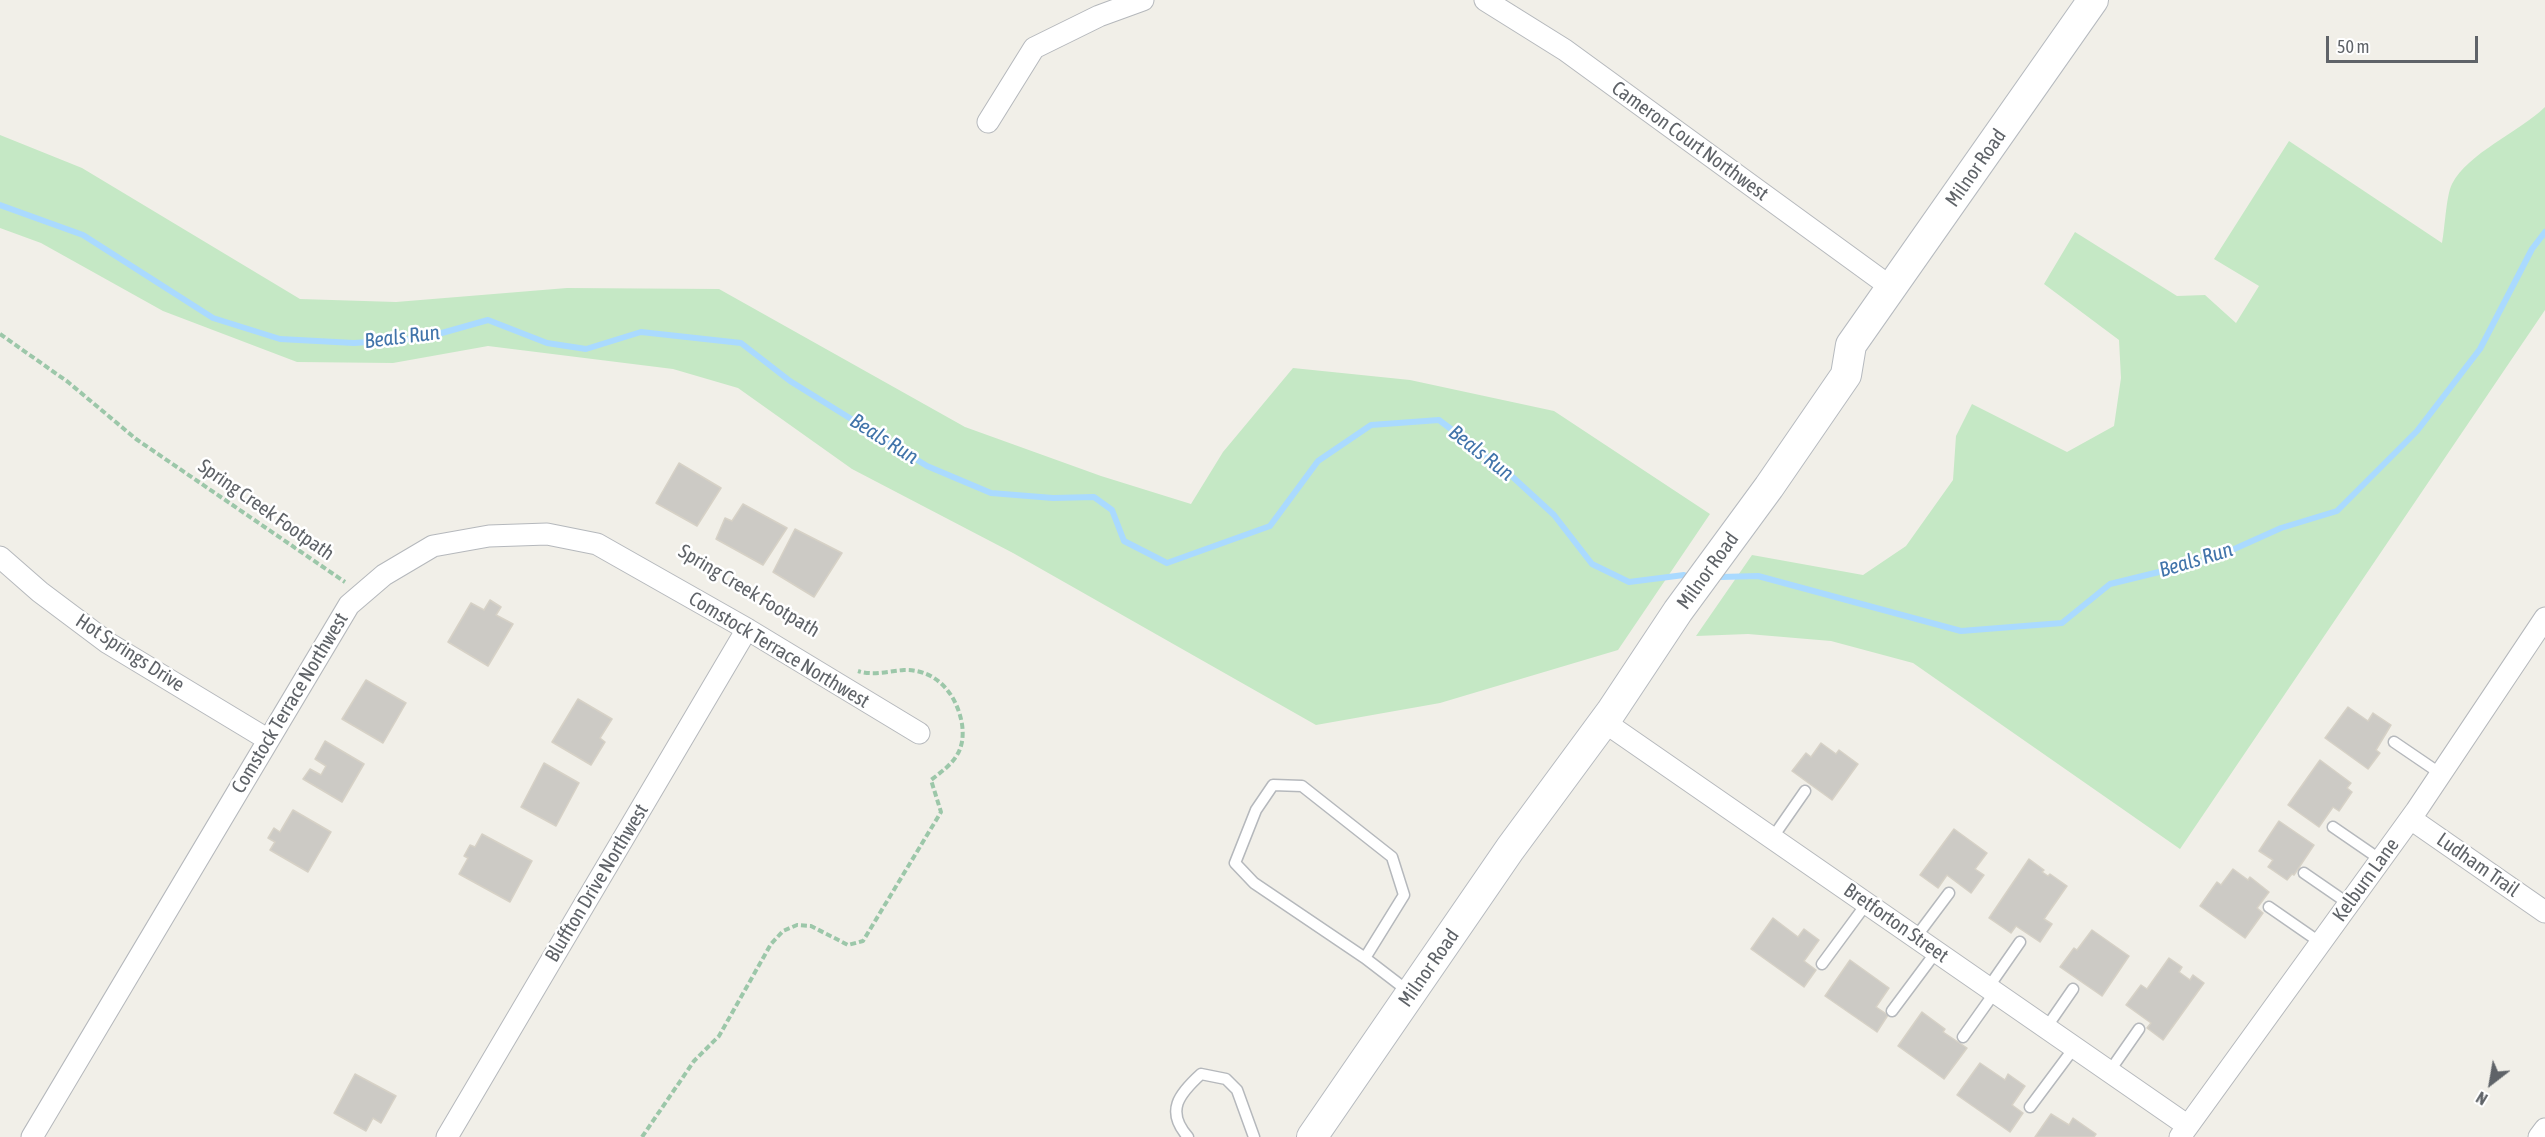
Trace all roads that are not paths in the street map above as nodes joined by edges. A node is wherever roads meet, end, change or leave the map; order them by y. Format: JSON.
{"nodes":[{"id":1,"x":1143,"y":0,"type":"edge"},
{"id":2,"x":1485,"y":0,"type":"edge"},
{"id":3,"x":2093,"y":0,"type":"edge"},
{"id":4,"x":988,"y":122,"type":"dead end"},
{"id":5,"x":1892,"y":288,"type":"junction"},
{"id":6,"x":0,"y":557,"type":"edge"},
{"id":7,"x":2545,"y":618,"type":"edge"},
{"id":8,"x":747,"y":629,"type":"junction"},
{"id":9,"x":1603,"y":721,"type":"junction"},
{"id":10,"x":919,"y":733,"type":"dead end"},
{"id":11,"x":267,"y":739,"type":"junction"},
{"id":12,"x":2394,"y":742,"type":"dead end"},
{"id":13,"x":2441,"y":774,"type":"junction"},
{"id":14,"x":1805,"y":791,"type":"dead end"},
{"id":15,"x":2410,"y":819,"type":"junction"},
{"id":16,"x":2333,"y":827,"type":"dead end"},
{"id":17,"x":1773,"y":837,"type":"junction"},
{"id":18,"x":2381,"y":860,"type":"junction"},
{"id":19,"x":2304,"y":873,"type":"dead end"},
{"id":20,"x":1949,"y":893,"type":"dead end"},
{"id":21,"x":1867,"y":903,"type":"junction"},
{"id":22,"x":2349,"y":904,"type":"junction"},
{"id":23,"x":2269,"y":907,"type":"dead end"},
{"id":24,"x":2545,"y":912,"type":"edge"},
{"id":25,"x":1916,"y":937,"type":"junction"},
{"id":26,"x":2020,"y":942,"type":"dead end"},
{"id":27,"x":2320,"y":943,"type":"junction"},
{"id":28,"x":1936,"y":952,"type":"junction"},
{"id":29,"x":1365,"y":958,"type":"junction"},
{"id":30,"x":1822,"y":964,"type":"dead end"},
{"id":31,"x":2073,"y":989,"type":"dead end"},
{"id":32,"x":1991,"y":990,"type":"junction"},
{"id":33,"x":1411,"y":993,"type":"junction"},
{"id":34,"x":1892,"y":1011,"type":"dead end"},
{"id":35,"x":2046,"y":1028,"type":"junction"},
{"id":36,"x":2139,"y":1029,"type":"dead end"},
{"id":37,"x":1964,"y":1037,"type":"dead end"},
{"id":38,"x":2074,"y":1048,"type":"junction"},
{"id":39,"x":2109,"y":1072,"type":"junction"},
{"id":40,"x":2030,"y":1107,"type":"dead end"},
{"id":41,"x":2545,"y":1129,"type":"edge"},
{"id":42,"x":2184,"y":1132,"type":"edge"},
{"id":43,"x":32,"y":1137,"type":"edge"},
{"id":44,"x":447,"y":1137,"type":"edge"},
{"id":45,"x":1188,"y":1137,"type":"edge"},
{"id":46,"x":1254,"y":1137,"type":"edge"},
{"id":47,"x":1312,"y":1137,"type":"edge"},
{"id":48,"x":2539,"y":1137,"type":"edge"}],
"edges":[{"from":1,"to":4,"type":"street"},
{"from":2,"to":5,"type":"street","name":"Cameron Court Northwest"},
{"from":3,"to":5,"type":"main road","name":"Milnor Road"},
{"from":5,"to":9,"type":"main road","name":"Milnor Road"},
{"from":6,"to":11,"type":"street","name":"Hot Springs Drive"},
{"from":7,"to":13,"type":"street","name":"Kelburn Lane"},
{"from":8,"to":10,"type":"street","name":"Comstock Terrace Northwest"},
{"from":8,"to":11,"type":"street","name":"Comstock Terrace Northwest"},
{"from":8,"to":44,"type":"street","name":"Bluffton Drive Northwest"},
{"from":9,"to":17,"type":"street","name":"Bretforton Street"},
{"from":9,"to":33,"type":"main road","name":"Milnor Road"},
{"from":11,"to":43,"type":"street","name":"Comstock Terrace Northwest"},
{"from":12,"to":13,"type":"lane"},
{"from":13,"to":15,"type":"street","name":"Kelburn Lane"},
{"from":14,"to":17,"type":"lane"},
{"from":15,"to":18,"type":"street","name":"Kelburn Lane"},
{"from":15,"to":24,"type":"street","name":"Ludham Trail"},
{"from":16,"to":18,"type":"lane"},
{"from":17,"to":21,"type":"street","name":"Bretforton Street"},
{"from":18,"to":22,"type":"street","name":"Kelburn Lane"},
{"from":19,"to":22,"type":"lane"},
{"from":20,"to":25,"type":"lane"},
{"from":21,"to":25,"type":"street","name":"Bretforton Street"},
{"from":21,"to":30,"type":"lane"},
{"from":22,"to":27,"type":"street","name":"Kelburn Lane"},
{"from":23,"to":27,"type":"lane"},
{"from":25,"to":28,"type":"street","name":"Bretforton Street"},
{"from":26,"to":32,"type":"lane"},
{"from":27,"to":42,"type":"street","name":"Kelburn Lane"},
{"from":28,"to":32,"type":"street","name":"Bretforton Street"},
{"from":28,"to":34,"type":"lane"},
{"from":29,"to":29,"type":"lane"},
{"from":29,"to":33,"type":"lane"},
{"from":31,"to":35,"type":"lane"},
{"from":32,"to":35,"type":"street","name":"Bretforton Street"},
{"from":32,"to":37,"type":"lane"},
{"from":33,"to":47,"type":"main road","name":"Milnor Road"},
{"from":35,"to":38,"type":"street","name":"Bretforton Street"},
{"from":36,"to":39,"type":"lane"},
{"from":38,"to":39,"type":"street","name":"Bretforton Street"},
{"from":38,"to":40,"type":"lane"},
{"from":39,"to":42,"type":"street","name":"Bretforton Street"},
{"from":41,"to":48,"type":"street"},
{"from":45,"to":46,"type":"lane"}]}
